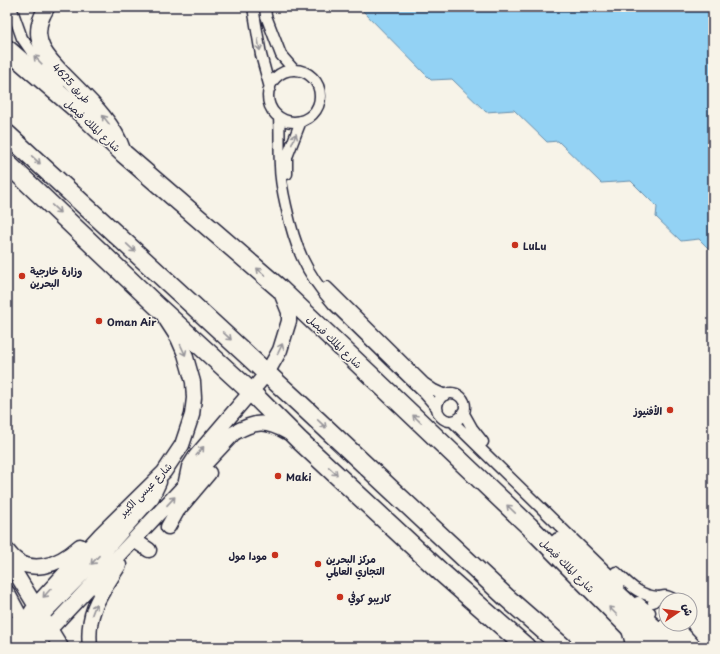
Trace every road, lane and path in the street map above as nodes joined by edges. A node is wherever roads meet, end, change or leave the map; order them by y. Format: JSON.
{"nodes":[{"id":1,"x":12,"y":7,"type":"edge"},
{"id":2,"x":47,"y":7,"type":"edge"},
{"id":3,"x":253,"y":7,"type":"edge"},
{"id":4,"x":264,"y":7,"type":"edge"},
{"id":5,"x":7,"y":49,"type":"edge"},
{"id":6,"x":294,"y":70,"type":"junction"},
{"id":7,"x":270,"y":88,"type":"junction"},
{"id":8,"x":80,"y":112,"type":"junction"},
{"id":9,"x":279,"y":117,"type":"junction"},
{"id":10,"x":301,"y":121,"type":"junction"},
{"id":11,"x":7,"y":134,"type":"edge"},
{"id":12,"x":124,"y":154,"type":"junction"},
{"id":13,"x":7,"y":163,"type":"edge"},
{"id":14,"x":279,"y":288,"type":"junction"},
{"id":15,"x":156,"y":305,"type":"junction"},
{"id":16,"x":267,"y":373,"type":"junction"},
{"id":17,"x":252,"y":392,"type":"junction"},
{"id":18,"x":445,"y":394,"type":"junction"},
{"id":19,"x":437,"y":408,"type":"junction"},
{"id":20,"x":463,"y":412,"type":"junction"},
{"id":21,"x":452,"y":420,"type":"junction"},
{"id":22,"x":299,"y":440,"type":"junction"},
{"id":23,"x":226,"y":441,"type":"junction"},
{"id":24,"x":185,"y":486,"type":"junction"},
{"id":25,"x":127,"y":516,"type":"junction"},
{"id":26,"x":168,"y":526,"type":"dead end"},
{"id":27,"x":528,"y":526,"type":"junction"},
{"id":28,"x":116,"y":528,"type":"junction"},
{"id":29,"x":144,"y":530,"type":"junction"},
{"id":30,"x":101,"y":534,"type":"junction"},
{"id":31,"x":132,"y":543,"type":"junction"},
{"id":32,"x":7,"y":550,"type":"edge"},
{"id":33,"x":149,"y":550,"type":"dead end"},
{"id":34,"x":7,"y":559,"type":"edge"},
{"id":35,"x":442,"y":573,"type":"junction"},
{"id":36,"x":7,"y":592,"type":"edge"},
{"id":37,"x":658,"y":597,"type":"joint"},
{"id":38,"x":38,"y":611,"type":"junction"},
{"id":39,"x":650,"y":612,"type":"junction"},
{"id":40,"x":658,"y":622,"type":"edge"},
{"id":41,"x":7,"y":624,"type":"edge"},
{"id":42,"x":628,"y":626,"type":"junction"},
{"id":43,"x":673,"y":632,"type":"edge"},
{"id":44,"x":683,"y":632,"type":"edge"},
{"id":45,"x":36,"y":638,"type":"edge"},
{"id":46,"x":10,"y":647,"type":"edge"},
{"id":47,"x":61,"y":647,"type":"edge"},
{"id":48,"x":90,"y":647,"type":"edge"},
{"id":49,"x":513,"y":647,"type":"edge"},
{"id":50,"x":526,"y":647,"type":"edge"},
{"id":51,"x":562,"y":647,"type":"edge"},
{"id":52,"x":632,"y":647,"type":"edge"},
{"id":53,"x":649,"y":647,"type":"edge"},
{"id":54,"x":674,"y":647,"type":"edge"},
{"id":55,"x":688,"y":647,"type":"edge"},
{"id":56,"x":697,"y":647,"type":"edge"}],
"edges":[{"from":8,"to":1,"type":"street","one_way":true},
{"from":12,"to":2,"type":"main road","name":"طريق 4625","one_way":true},
{"from":3,"to":7,"type":"street","one_way":true},
{"from":4,"to":6,"type":"street"},
{"from":5,"to":8,"type":"highway","name":"شارع الملك فيصل"},
{"from":6,"to":7,"type":"street"},
{"from":6,"to":10,"type":"street"},
{"from":7,"to":9,"type":"street"},
{"from":8,"to":12,"type":"highway","name":"شارع الملك فيصل"},
{"from":9,"to":10,"type":"street"},
{"from":9,"to":19,"type":"street"},
{"from":18,"to":10,"type":"street","one_way":true},
{"from":11,"to":16,"type":"highway","one_way":true},
{"from":14,"to":12,"type":"highway","name":"شارع الملك فيصل","one_way":true},
{"from":13,"to":15,"type":"highway","one_way":true},
{"from":16,"to":14,"type":"main road","name":"شارع عيسى الكبير","one_way":true},
{"from":27,"to":14,"type":"highway","name":"شارع الملك فيصل","one_way":true},
{"from":15,"to":17,"type":"highway"},
{"from":15,"to":25,"type":"main road","name":"شارع عيسى الكبير","one_way":true},
{"from":16,"to":17,"type":"main road","name":"شارع عيسى الكبير"},
{"from":16,"to":51,"type":"highway","one_way":true},
{"from":17,"to":22,"type":"highway"},
{"from":24,"to":17,"type":"main road","name":"شارع عيسى الكبير","one_way":true},
{"from":18,"to":19,"type":"street"},
{"from":18,"to":20,"type":"street"},
{"from":19,"to":21,"type":"street"},
{"from":20,"to":21,"type":"street"},
{"from":20,"to":37,"type":"street"},
{"from":21,"to":39,"type":"street"},
{"from":22,"to":23,"type":"main road"},
{"from":22,"to":35,"type":"highway","one_way":true},
{"from":23,"to":24,"type":"main road"},
{"from":23,"to":26,"type":"main road"},
{"from":29,"to":24,"type":"main road","one_way":true},
{"from":25,"to":28,"type":"main road","name":"شارع عيسى الكبير"},
{"from":25,"to":29,"type":"main road"},
{"from":42,"to":27,"type":"highway","name":"شارع الملك فيصل","one_way":true},
{"from":27,"to":54,"type":"highway"},
{"from":28,"to":30,"type":"main road","name":"شارع عيسى الكبير"},
{"from":28,"to":31,"type":"main road"},
{"from":28,"to":38,"type":"main road","one_way":true},
{"from":29,"to":31,"type":"main road"},
{"from":30,"to":32,"type":"main road"},
{"from":30,"to":38,"type":"main road","name":"شارع عيسى الكبير","one_way":true},
{"from":31,"to":33,"type":"main road"},
{"from":31,"to":45,"type":"main road"},
{"from":48,"to":31,"type":"main road","one_way":true},
{"from":34,"to":38,"type":"main road"},
{"from":35,"to":49,"type":"highway"},
{"from":35,"to":50,"type":"highway"},
{"from":36,"to":45,"type":"main road"},
{"from":37,"to":39,"type":"street"},
{"from":38,"to":45,"type":"main road"},
{"from":39,"to":40,"type":"street"},
{"from":41,"to":45,"type":"main road"},
{"from":42,"to":52,"type":"main road"},
{"from":42,"to":53,"type":"highway","name":"شارع الملك فيصل"},
{"from":43,"to":55,"type":"street"},
{"from":44,"to":56,"type":"street"},
{"from":45,"to":46,"type":"main road"},
{"from":45,"to":47,"type":"main road"}]}
